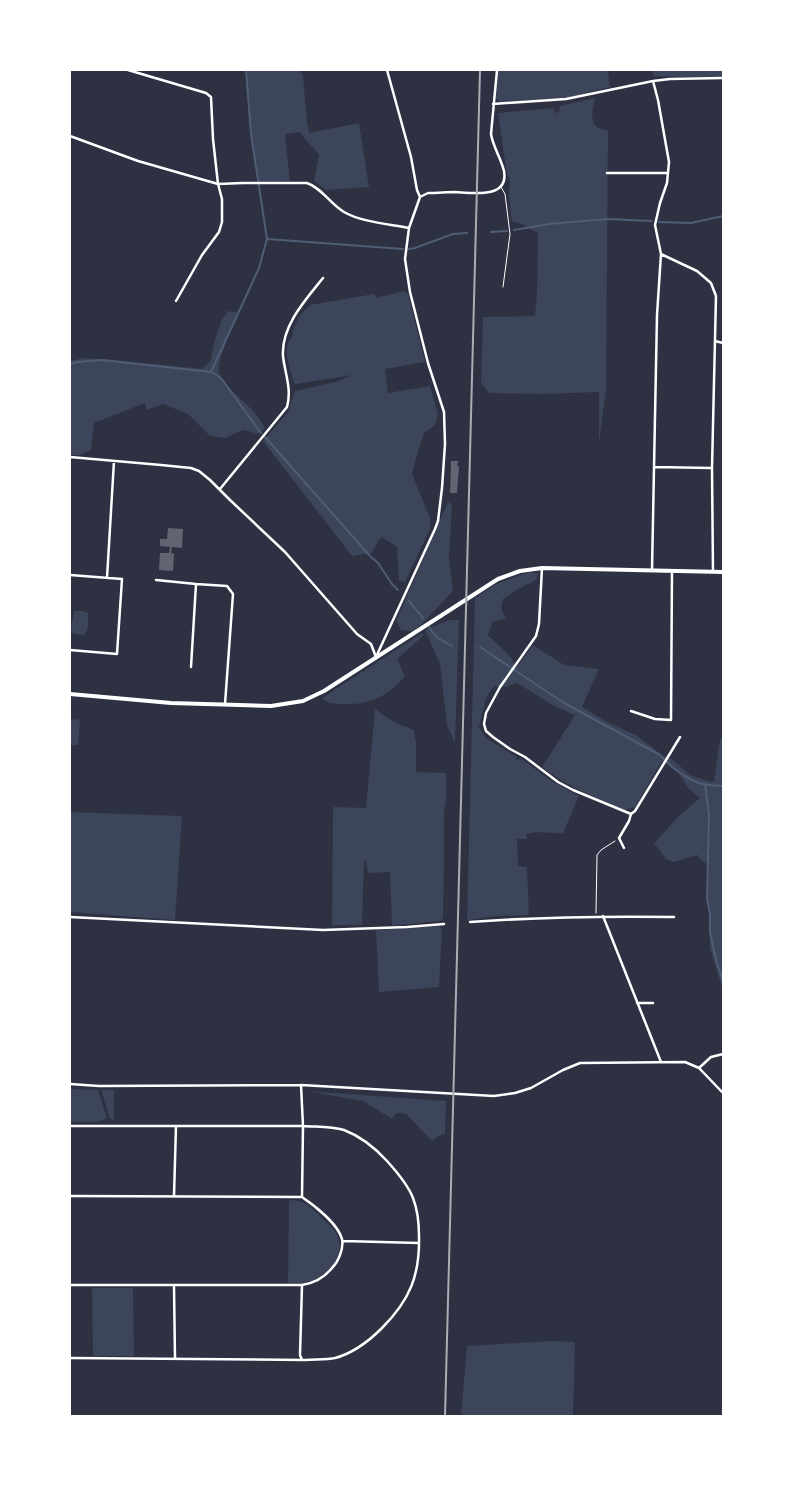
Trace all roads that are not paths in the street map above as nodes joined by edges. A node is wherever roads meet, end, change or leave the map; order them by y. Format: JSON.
{"nodes":[{"id":1,"x":128,"y":70,"type":"edge"},
{"id":2,"x":387,"y":70,"type":"edge"},
{"id":3,"x":497,"y":70,"type":"edge"},
{"id":4,"x":723,"y":78,"type":"edge"},
{"id":5,"x":654,"y":81,"type":"junction"},
{"id":6,"x":492,"y":104,"type":"junction"},
{"id":7,"x":70,"y":136,"type":"edge"},
{"id":8,"x":607,"y":173,"type":"dead end"},
{"id":9,"x":668,"y":174,"type":"junction"},
{"id":10,"x":218,"y":184,"type":"junction"},
{"id":11,"x":500,"y":187,"type":"junction"},
{"id":12,"x":420,"y":197,"type":"junction"},
{"id":13,"x":408,"y":228,"type":"junction"},
{"id":14,"x":661,"y":254,"type":"junction"},
{"id":15,"x":324,"y":278,"type":"dead end"},
{"id":16,"x":503,"y":287,"type":"dead end"},
{"id":17,"x":176,"y":301,"type":"dead end"},
{"id":18,"x":715,"y":341,"type":"junction"},
{"id":19,"x":723,"y":343,"type":"edge"},
{"id":20,"x":70,"y":457,"type":"edge"},
{"id":21,"x":114,"y":461,"type":"junction"},
{"id":22,"x":654,"y":466,"type":"junction"},
{"id":23,"x":712,"y":468,"type":"junction"},
{"id":24,"x":220,"y":489,"type":"junction"},
{"id":25,"x":542,"y":568,"type":"junction"},
{"id":26,"x":652,"y":570,"type":"junction"},
{"id":27,"x":672,"y":571,"type":"junction"},
{"id":28,"x":714,"y":572,"type":"junction"},
{"id":29,"x":723,"y":572,"type":"edge"},
{"id":30,"x":70,"y":575,"type":"edge"},
{"id":31,"x":106,"y":578,"type":"junction"},
{"id":32,"x":156,"y":580,"type":"dead end"},
{"id":33,"x":196,"y":584,"type":"junction"},
{"id":34,"x":70,"y":650,"type":"edge"},
{"id":35,"x":376,"y":657,"type":"junction"},
{"id":36,"x":191,"y":666,"type":"dead end"},
{"id":37,"x":70,"y":694,"type":"edge"},
{"id":38,"x":225,"y":705,"type":"junction"},
{"id":39,"x":631,"y":711,"type":"dead end"},
{"id":40,"x":680,"y":737,"type":"dead end"},
{"id":41,"x":631,"y":814,"type":"junction"},
{"id":42,"x":624,"y":848,"type":"dead end"},
{"id":43,"x":603,"y":916,"type":"junction"},
{"id":44,"x":70,"y":917,"type":"edge"},
{"id":45,"x":674,"y":917,"type":"dead end"},
{"id":46,"x":470,"y":922,"type":"dead end"},
{"id":47,"x":444,"y":924,"type":"dead end"},
{"id":48,"x":637,"y":1003,"type":"junction"},
{"id":49,"x":653,"y":1003,"type":"dead end"},
{"id":50,"x":723,"y":1054,"type":"edge"},
{"id":51,"x":661,"y":1062,"type":"junction"},
{"id":52,"x":698,"y":1068,"type":"junction"},
{"id":53,"x":70,"y":1084,"type":"edge"},
{"id":54,"x":301,"y":1085,"type":"junction"},
{"id":55,"x":723,"y":1093,"type":"edge"},
{"id":56,"x":70,"y":1126,"type":"edge"},
{"id":57,"x":176,"y":1126,"type":"junction"},
{"id":58,"x":303,"y":1126,"type":"junction"},
{"id":59,"x":70,"y":1196,"type":"edge"},
{"id":60,"x":174,"y":1196,"type":"junction"},
{"id":61,"x":302,"y":1197,"type":"junction"},
{"id":62,"x":343,"y":1241,"type":"junction"},
{"id":63,"x":419,"y":1243,"type":"junction"},
{"id":64,"x":70,"y":1285,"type":"edge"},
{"id":65,"x":302,"y":1285,"type":"junction"},
{"id":66,"x":174,"y":1286,"type":"junction"},
{"id":67,"x":70,"y":1358,"type":"edge"},
{"id":68,"x":175,"y":1359,"type":"junction"},
{"id":69,"x":302,"y":1360,"type":"junction"}],
"edges":[{"from":1,"to":10,"type":"street"},
{"from":2,"to":12,"type":"street"},
{"from":3,"to":6,"type":"street"},
{"from":4,"to":5,"type":"street"},
{"from":5,"to":6,"type":"street"},
{"from":5,"to":9,"type":"street"},
{"from":6,"to":11,"type":"street"},
{"from":7,"to":10,"type":"street"},
{"from":8,"to":9,"type":"street"},
{"from":9,"to":14,"type":"street"},
{"from":10,"to":13,"type":"street"},
{"from":10,"to":17,"type":"street"},
{"from":11,"to":12,"type":"street"},
{"from":11,"to":16,"type":"lane"},
{"from":12,"to":13,"type":"street"},
{"from":13,"to":35,"type":"street"},
{"from":14,"to":18,"type":"street"},
{"from":14,"to":22,"type":"street"},
{"from":15,"to":24,"type":"street"},
{"from":18,"to":19,"type":"street"},
{"from":18,"to":23,"type":"street"},
{"from":20,"to":21,"type":"street"},
{"from":21,"to":24,"type":"street"},
{"from":21,"to":31,"type":"street"},
{"from":22,"to":23,"type":"street"},
{"from":22,"to":26,"type":"street"},
{"from":23,"to":28,"type":"street"},
{"from":24,"to":35,"type":"street"},
{"from":25,"to":26,"type":"main road"},
{"from":25,"to":35,"type":"main road"},
{"from":25,"to":41,"type":"street"},
{"from":26,"to":27,"type":"main road"},
{"from":27,"to":28,"type":"main road"},
{"from":27,"to":39,"type":"street"},
{"from":28,"to":29,"type":"main road"},
{"from":30,"to":31,"type":"street"},
{"from":31,"to":34,"type":"street"},
{"from":32,"to":33,"type":"street"},
{"from":33,"to":36,"type":"street"},
{"from":33,"to":38,"type":"street"},
{"from":35,"to":38,"type":"main road"},
{"from":37,"to":38,"type":"main road"},
{"from":40,"to":41,"type":"street"},
{"from":41,"to":42,"type":"street"},
{"from":43,"to":45,"type":"street"},
{"from":43,"to":46,"type":"street"},
{"from":43,"to":48,"type":"street"},
{"from":44,"to":47,"type":"street"},
{"from":48,"to":49,"type":"street"},
{"from":48,"to":51,"type":"street"},
{"from":50,"to":52,"type":"street"},
{"from":51,"to":52,"type":"street"},
{"from":51,"to":54,"type":"street"},
{"from":52,"to":55,"type":"street"},
{"from":53,"to":54,"type":"street"},
{"from":54,"to":58,"type":"street"},
{"from":56,"to":57,"type":"street"},
{"from":57,"to":58,"type":"street"},
{"from":57,"to":60,"type":"street"},
{"from":58,"to":61,"type":"street"},
{"from":58,"to":63,"type":"street"},
{"from":59,"to":60,"type":"street"},
{"from":60,"to":61,"type":"street"},
{"from":61,"to":62,"type":"street"},
{"from":62,"to":63,"type":"street"},
{"from":62,"to":65,"type":"street"},
{"from":63,"to":69,"type":"street"},
{"from":64,"to":66,"type":"street"},
{"from":65,"to":66,"type":"street"},
{"from":65,"to":69,"type":"street"},
{"from":66,"to":68,"type":"street"},
{"from":67,"to":68,"type":"street"},
{"from":68,"to":69,"type":"street"}]}
